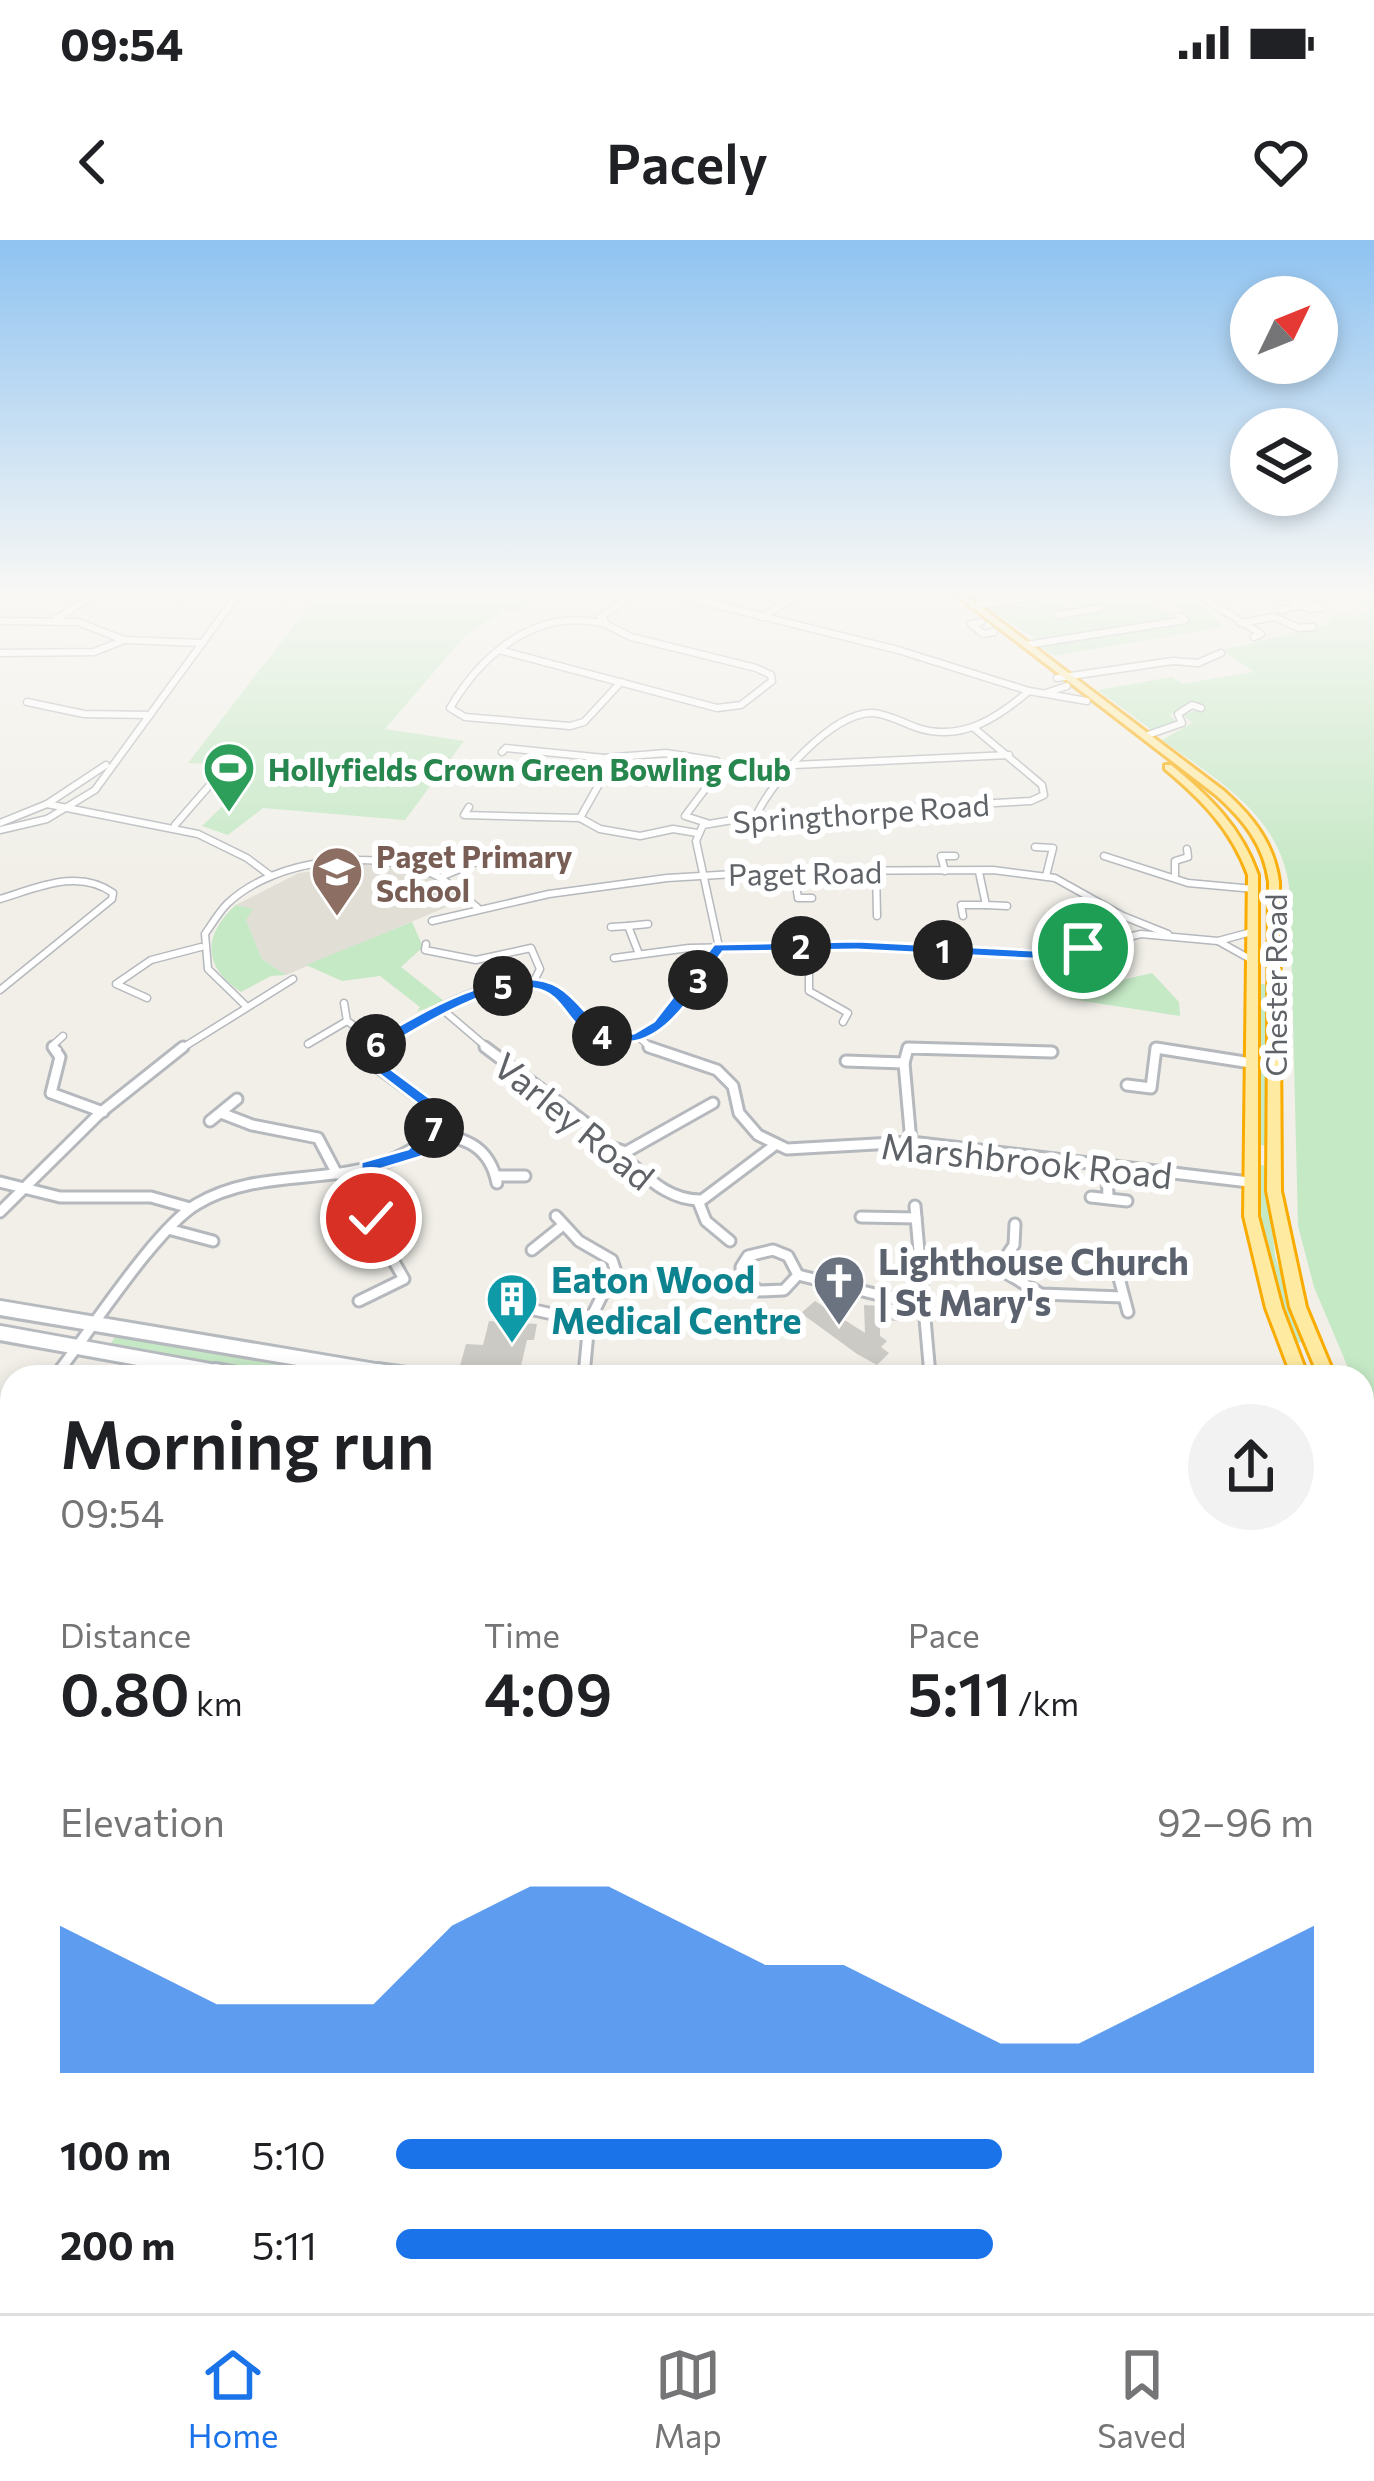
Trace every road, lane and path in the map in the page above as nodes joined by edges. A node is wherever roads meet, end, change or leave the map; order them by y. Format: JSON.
{"nodes":[{"id":1,"x":171,"y":687,"type":"edge"},
{"id":2,"x":465,"y":687,"type":"edge"},
{"id":3,"x":617,"y":687,"type":"edge"},
{"id":4,"x":640,"y":687,"type":"edge"},
{"id":5,"x":762,"y":687,"type":"edge"},
{"id":6,"x":1015,"y":687,"type":"edge"},
{"id":7,"x":1053,"y":687,"type":"edge"},
{"id":8,"x":1071,"y":687,"type":"edge"},
{"id":9,"x":1073,"y":687,"type":"edge"},
{"id":10,"x":1029,"y":691,"type":"junction"},
{"id":11,"x":1041,"y":694,"type":"junction"},
{"id":12,"x":1087,"y":701,"type":"junction"},
{"id":13,"x":25,"y":704,"type":"dead end"},
{"id":14,"x":1201,"y":708,"type":"dead end"},
{"id":15,"x":1103,"y":709,"type":"junction"},
{"id":16,"x":150,"y":715,"type":"junction"},
{"id":17,"x":974,"y":728,"type":"junction"},
{"id":18,"x":1144,"y":736,"type":"junction"},
{"id":19,"x":502,"y":752,"type":"dead end"},
{"id":20,"x":119,"y":753,"type":"junction"},
{"id":21,"x":1009,"y":755,"type":"junction"},
{"id":22,"x":604,"y":758,"type":"junction"},
{"id":23,"x":794,"y":765,"type":"junction"},
{"id":24,"x":222,"y":771,"type":"dead end"},
{"id":25,"x":1193,"y":773,"type":"junction"},
{"id":26,"x":1179,"y":776,"type":"junction"},
{"id":27,"x":194,"y":781,"type":"dead end"},
{"id":28,"x":211,"y":782,"type":"junction"},
{"id":29,"x":47,"y":804,"type":"junction"},
{"id":30,"x":470,"y":806,"type":"dead end"},
{"id":31,"x":65,"y":811,"type":"junction"},
{"id":32,"x":685,"y":816,"type":"junction"},
{"id":33,"x":756,"y":816,"type":"junction"},
{"id":34,"x":580,"y":818,"type":"junction"},
{"id":35,"x":707,"y":823,"type":"junction"},
{"id":36,"x":175,"y":824,"type":"junction"},
{"id":37,"x":0,"y":827,"type":"edge"},
{"id":38,"x":674,"y":829,"type":"junction"},
{"id":39,"x":698,"y":833,"type":"junction"},
{"id":40,"x":1036,"y":847,"type":"dead end"},
{"id":41,"x":1064,"y":847,"type":"dead end"},
{"id":42,"x":1052,"y":848,"type":"junction"},
{"id":43,"x":1187,"y":849,"type":"dead end"},
{"id":44,"x":955,"y":856,"type":"dead end"},
{"id":45,"x":1104,"y":856,"type":"dead end"},
{"id":46,"x":545,"y":857,"type":"dead end"},
{"id":47,"x":876,"y":870,"type":"junction"},
{"id":48,"x":794,"y":871,"type":"junction"},
{"id":49,"x":945,"y":872,"type":"junction"},
{"id":50,"x":979,"y":872,"type":"junction"},
{"id":51,"x":702,"y":874,"type":"junction"},
{"id":52,"x":1174,"y":875,"type":"junction"},
{"id":53,"x":272,"y":876,"type":"junction"},
{"id":54,"x":443,"y":876,"type":"junction"},
{"id":55,"x":1046,"y":876,"type":"junction"},
{"id":56,"x":1254,"y":889,"type":"junction"},
{"id":57,"x":782,"y":898,"type":"dead end"},
{"id":58,"x":798,"y":898,"type":"junction"},
{"id":59,"x":812,"y":898,"type":"dead end"},
{"id":60,"x":0,"y":899,"type":"edge"},
{"id":61,"x":986,"y":905,"type":"junction"},
{"id":62,"x":858,"y":906,"type":"dead end"},
{"id":63,"x":1105,"y":906,"type":"junction"},
{"id":64,"x":1007,"y":907,"type":"dead end"},
{"id":65,"x":478,"y":908,"type":"junction"},
{"id":66,"x":963,"y":916,"type":"dead end"},
{"id":67,"x":432,"y":921,"type":"dead end"},
{"id":68,"x":648,"y":924,"type":"dead end"},
{"id":69,"x":628,"y":926,"type":"junction"},
{"id":70,"x":1274,"y":926,"type":"junction"},
{"id":71,"x":611,"y":927,"type":"dead end"},
{"id":72,"x":1255,"y":927,"type":"junction"},
{"id":73,"x":1168,"y":934,"type":"junction"},
{"id":74,"x":1102,"y":940,"type":"junction"},
{"id":75,"x":1218,"y":941,"type":"junction"},
{"id":76,"x":546,"y":944,"type":"dead end"},
{"id":77,"x":809,"y":946,"type":"junction"},
{"id":78,"x":201,"y":947,"type":"junction"},
{"id":79,"x":719,"y":947,"type":"junction"},
{"id":80,"x":531,"y":948,"type":"junction"},
{"id":81,"x":689,"y":949,"type":"junction"},
{"id":82,"x":424,"y":950,"type":"dead end"},
{"id":83,"x":639,"y":954,"type":"junction"},
{"id":84,"x":614,"y":958,"type":"dead end"},
{"id":85,"x":1252,"y":959,"type":"junction"},
{"id":86,"x":708,"y":965,"type":"junction"},
{"id":87,"x":1251,"y":977,"type":"junction"},
{"id":88,"x":293,"y":979,"type":"dead end"},
{"id":89,"x":1274,"y":980,"type":"junction"},
{"id":90,"x":104,"y":981,"type":"dead end"},
{"id":91,"x":533,"y":983,"type":"junction"},
{"id":92,"x":116,"y":985,"type":"junction"},
{"id":93,"x":0,"y":990,"type":"edge"},
{"id":94,"x":147,"y":998,"type":"dead end"},
{"id":95,"x":344,"y":1004,"type":"dead end"},
{"id":96,"x":245,"y":1005,"type":"junction"},
{"id":97,"x":442,"y":1009,"type":"junction"},
{"id":98,"x":347,"y":1021,"type":"junction"},
{"id":99,"x":843,"y":1022,"type":"dead end"},
{"id":100,"x":63,"y":1036,"type":"dead end"},
{"id":101,"x":639,"y":1037,"type":"junction"},
{"id":102,"x":308,"y":1044,"type":"dead end"},
{"id":103,"x":376,"y":1044,"type":"junction"},
{"id":104,"x":52,"y":1046,"type":"junction"},
{"id":105,"x":1052,"y":1052,"type":"dead end"},
{"id":106,"x":38,"y":1054,"type":"dead end"},
{"id":107,"x":846,"y":1061,"type":"dead end"},
{"id":108,"x":904,"y":1063,"type":"junction"},
{"id":109,"x":1250,"y":1064,"type":"junction"},
{"id":110,"x":1127,"y":1084,"type":"dead end"},
{"id":111,"x":237,"y":1099,"type":"dead end"},
{"id":112,"x":713,"y":1103,"type":"dead end"},
{"id":113,"x":103,"y":1112,"type":"junction"},
{"id":114,"x":221,"y":1113,"type":"junction"},
{"id":115,"x":210,"y":1121,"type":"dead end"},
{"id":116,"x":434,"y":1134,"type":"junction"},
{"id":117,"x":911,"y":1142,"type":"junction"},
{"id":118,"x":776,"y":1145,"type":"junction"},
{"id":119,"x":626,"y":1152,"type":"junction"},
{"id":120,"x":1107,"y":1164,"type":"junction"},
{"id":121,"x":368,"y":1167,"type":"junction"},
{"id":122,"x":337,"y":1174,"type":"junction"},
{"id":123,"x":524,"y":1176,"type":"dead end"},
{"id":124,"x":0,"y":1182,"type":"edge"},
{"id":125,"x":1249,"y":1182,"type":"junction"},
{"id":126,"x":22,"y":1188,"type":"junction"},
{"id":127,"x":1091,"y":1197,"type":"dead end"},
{"id":128,"x":1108,"y":1198,"type":"junction"},
{"id":129,"x":1127,"y":1201,"type":"dead end"},
{"id":130,"x":698,"y":1202,"type":"junction"},
{"id":131,"x":190,"y":1208,"type":"junction"},
{"id":132,"x":0,"y":1212,"type":"edge"},
{"id":133,"x":861,"y":1217,"type":"dead end"},
{"id":134,"x":1015,"y":1224,"type":"dead end"},
{"id":135,"x":167,"y":1229,"type":"junction"},
{"id":136,"x":213,"y":1241,"type":"dead end"},
{"id":137,"x":730,"y":1241,"type":"dead end"},
{"id":138,"x":532,"y":1250,"type":"dead end"},
{"id":139,"x":921,"y":1261,"type":"junction"},
{"id":140,"x":998,"y":1268,"type":"junction"},
{"id":141,"x":416,"y":1273,"type":"dead end"},
{"id":142,"x":798,"y":1275,"type":"junction"},
{"id":143,"x":1119,"y":1278,"type":"dead end"},
{"id":144,"x":404,"y":1279,"type":"junction"},
{"id":145,"x":1122,"y":1297,"type":"junction"},
{"id":146,"x":922,"y":1298,"type":"junction"},
{"id":147,"x":358,"y":1301,"type":"dead end"},
{"id":148,"x":516,"y":1306,"type":"dead end"},
{"id":149,"x":0,"y":1308,"type":"edge"},
{"id":150,"x":1128,"y":1312,"type":"dead end"},
{"id":151,"x":589,"y":1322,"type":"junction"},
{"id":152,"x":92,"y":1325,"type":"junction"},
{"id":153,"x":0,"y":1333,"type":"edge"},
{"id":154,"x":76,"y":1346,"type":"junction"},
{"id":155,"x":63,"y":1365,"type":"edge"},
{"id":156,"x":178,"y":1365,"type":"edge"},
{"id":157,"x":339,"y":1365,"type":"edge"},
{"id":158,"x":585,"y":1365,"type":"edge"},
{"id":159,"x":929,"y":1365,"type":"edge"},
{"id":160,"x":1296,"y":1365,"type":"edge"},
{"id":161,"x":1322,"y":1365,"type":"edge"},
{"id":162,"x":1374,"y":1470,"type":"edge"},
{"id":163,"x":1374,"y":1481,"type":"edge"}],
"edges":[{"from":1,"to":16,"type":"street"},
{"from":2,"to":3,"type":"street"},
{"from":4,"to":5,"type":"street"},
{"from":6,"to":10,"type":"street"},
{"from":7,"to":11,"type":"street"},
{"from":8,"to":12,"type":"highway","name":"Chester Road"},
{"from":9,"to":15,"type":"highway","name":"Chester Road"},
{"from":10,"to":11,"type":"street"},
{"from":10,"to":17,"type":"street"},
{"from":11,"to":12,"type":"street"},
{"from":12,"to":15,"type":"highway","name":"Chester Road"},
{"from":13,"to":16,"type":"street"},
{"from":14,"to":18,"type":"street"},
{"from":15,"to":18,"type":"highway","name":"Chester Road"},
{"from":15,"to":26,"type":"highway","name":"Chester Road"},
{"from":16,"to":20,"type":"street"},
{"from":17,"to":21,"type":"street","name":"Springthorpe Road"},
{"from":17,"to":23,"type":"street"},
{"from":18,"to":25,"type":"highway","name":"Chester Road"},
{"from":19,"to":22,"type":"street"},
{"from":20,"to":29,"type":"street"},
{"from":20,"to":31,"type":"street"},
{"from":21,"to":23,"type":"street"},
{"from":21,"to":33,"type":"street","name":"Springthorpe Road"},
{"from":22,"to":32,"type":"street"},
{"from":22,"to":34,"type":"street"},
{"from":23,"to":33,"type":"street"},
{"from":24,"to":28,"type":"street"},
{"from":25,"to":26,"type":"highway"},
{"from":25,"to":70,"type":"highway","name":"Chester Road"},
{"from":26,"to":56,"type":"highway","name":"Chester Road"},
{"from":27,"to":28,"type":"street"},
{"from":28,"to":36,"type":"street"},
{"from":29,"to":31,"type":"street"},
{"from":29,"to":37,"type":"street"},
{"from":30,"to":34,"type":"street"},
{"from":31,"to":36,"type":"street"},
{"from":31,"to":37,"type":"street"},
{"from":32,"to":35,"type":"street"},
{"from":32,"to":38,"type":"street"},
{"from":33,"to":35,"type":"street","name":"Springthorpe Road"},
{"from":34,"to":38,"type":"street"},
{"from":35,"to":39,"type":"street","name":"Springthorpe Road"},
{"from":36,"to":53,"type":"street"},
{"from":38,"to":39,"type":"street"},
{"from":39,"to":51,"type":"street","name":"Springthorpe Road"},
{"from":40,"to":42,"type":"street"},
{"from":41,"to":42,"type":"street"},
{"from":42,"to":55,"type":"street"},
{"from":43,"to":52,"type":"street"},
{"from":44,"to":49,"type":"street"},
{"from":45,"to":52,"type":"street"},
{"from":46,"to":54,"type":"street"},
{"from":47,"to":48,"type":"street","name":"Paget Road"},
{"from":47,"to":49,"type":"street","name":"Paget Road"},
{"from":47,"to":62,"type":"street"},
{"from":48,"to":51,"type":"street","name":"Paget Road"},
{"from":48,"to":58,"type":"street"},
{"from":49,"to":50,"type":"street","name":"Paget Road"},
{"from":50,"to":55,"type":"street","name":"Paget Road"},
{"from":50,"to":61,"type":"street"},
{"from":51,"to":65,"type":"street","name":"Paget Road"},
{"from":51,"to":79,"type":"street","name":"Springthorpe Road"},
{"from":52,"to":56,"type":"street"},
{"from":53,"to":54,"type":"street"},
{"from":53,"to":78,"type":"street"},
{"from":54,"to":65,"type":"street"},
{"from":55,"to":63,"type":"street","name":"Paget Road"},
{"from":56,"to":72,"type":"highway","name":"Chester Road"},
{"from":57,"to":58,"type":"street"},
{"from":58,"to":59,"type":"street"},
{"from":60,"to":93,"type":"street"},
{"from":61,"to":64,"type":"street"},
{"from":61,"to":66,"type":"street"},
{"from":63,"to":73,"type":"street","name":"Paget Road"},
{"from":63,"to":74,"type":"street"},
{"from":65,"to":67,"type":"street","name":"Paget Road"},
{"from":68,"to":69,"type":"street"},
{"from":69,"to":71,"type":"street"},
{"from":69,"to":83,"type":"street"},
{"from":70,"to":72,"type":"highway"},
{"from":70,"to":89,"type":"highway","name":"Chester Road"},
{"from":72,"to":75,"type":"street"},
{"from":72,"to":85,"type":"highway","name":"Chester Road"},
{"from":73,"to":74,"type":"street"},
{"from":73,"to":75,"type":"street"},
{"from":74,"to":77,"type":"street"},
{"from":75,"to":85,"type":"street"},
{"from":76,"to":80,"type":"street"},
{"from":77,"to":79,"type":"street"},
{"from":77,"to":99,"type":"street"},
{"from":78,"to":92,"type":"street"},
{"from":78,"to":96,"type":"street"},
{"from":79,"to":81,"type":"street"},
{"from":79,"to":86,"type":"street"},
{"from":80,"to":82,"type":"street"},
{"from":80,"to":91,"type":"street"},
{"from":81,"to":83,"type":"street"},
{"from":81,"to":86,"type":"street"},
{"from":83,"to":84,"type":"street"},
{"from":85,"to":87,"type":"highway","name":"Chester Road"},
{"from":86,"to":101,"type":"street"},
{"from":87,"to":89,"type":"highway"},
{"from":87,"to":109,"type":"highway","name":"Chester Road"},
{"from":88,"to":96,"type":"street"},
{"from":89,"to":161,"type":"highway","name":"Chester Road"},
{"from":90,"to":92,"type":"street"},
{"from":91,"to":97,"type":"street"},
{"from":91,"to":101,"type":"street"},
{"from":92,"to":94,"type":"street"},
{"from":95,"to":98,"type":"street"},
{"from":96,"to":113,"type":"street"},
{"from":97,"to":103,"type":"street"},
{"from":97,"to":119,"type":"street","name":"Varley Road"},
{"from":98,"to":102,"type":"street"},
{"from":98,"to":103,"type":"street"},
{"from":100,"to":104,"type":"street"},
{"from":101,"to":118,"type":"street"},
{"from":103,"to":116,"type":"street"},
{"from":104,"to":106,"type":"street"},
{"from":104,"to":113,"type":"street"},
{"from":105,"to":108,"type":"street"},
{"from":107,"to":108,"type":"street"},
{"from":108,"to":117,"type":"street"},
{"from":109,"to":110,"type":"street"},
{"from":109,"to":125,"type":"highway","name":"Chester Road"},
{"from":111,"to":114,"type":"street"},
{"from":112,"to":119,"type":"street"},
{"from":113,"to":126,"type":"street"},
{"from":114,"to":115,"type":"street"},
{"from":114,"to":122,"type":"street"},
{"from":116,"to":121,"type":"street"},
{"from":116,"to":123,"type":"street"},
{"from":117,"to":118,"type":"street","name":"Marshbrook Road"},
{"from":117,"to":120,"type":"street","name":"Marshbrook Road"},
{"from":118,"to":130,"type":"street","name":"Varley Road"},
{"from":119,"to":130,"type":"street","name":"Varley Road"},
{"from":120,"to":125,"type":"street","name":"Marshbrook Road"},
{"from":120,"to":128,"type":"street"},
{"from":121,"to":122,"type":"street"},
{"from":121,"to":144,"type":"street"},
{"from":122,"to":131,"type":"street"},
{"from":124,"to":126,"type":"street"},
{"from":125,"to":160,"type":"highway","name":"Chester Road"},
{"from":126,"to":131,"type":"street"},
{"from":126,"to":132,"type":"street"},
{"from":127,"to":128,"type":"street"},
{"from":128,"to":129,"type":"street"},
{"from":130,"to":137,"type":"street"},
{"from":131,"to":135,"type":"street"},
{"from":133,"to":139,"type":"street"},
{"from":134,"to":140,"type":"street"},
{"from":135,"to":136,"type":"street"},
{"from":135,"to":152,"type":"street"},
{"from":138,"to":151,"type":"street"},
{"from":139,"to":140,"type":"street"},
{"from":139,"to":146,"type":"street"},
{"from":140,"to":145,"type":"street"},
{"from":141,"to":144,"type":"street"},
{"from":142,"to":142,"type":"street"},
{"from":142,"to":146,"type":"street"},
{"from":143,"to":145,"type":"street"},
{"from":144,"to":147,"type":"street"},
{"from":145,"to":150,"type":"street"},
{"from":146,"to":159,"type":"street"},
{"from":148,"to":151,"type":"street"},
{"from":149,"to":152,"type":"main road"},
{"from":151,"to":158,"type":"street"},
{"from":152,"to":154,"type":"street"},
{"from":152,"to":157,"type":"main road"},
{"from":153,"to":154,"type":"main road"},
{"from":154,"to":155,"type":"street"},
{"from":154,"to":156,"type":"main road"},
{"from":162,"to":163,"type":"highway"}]}
